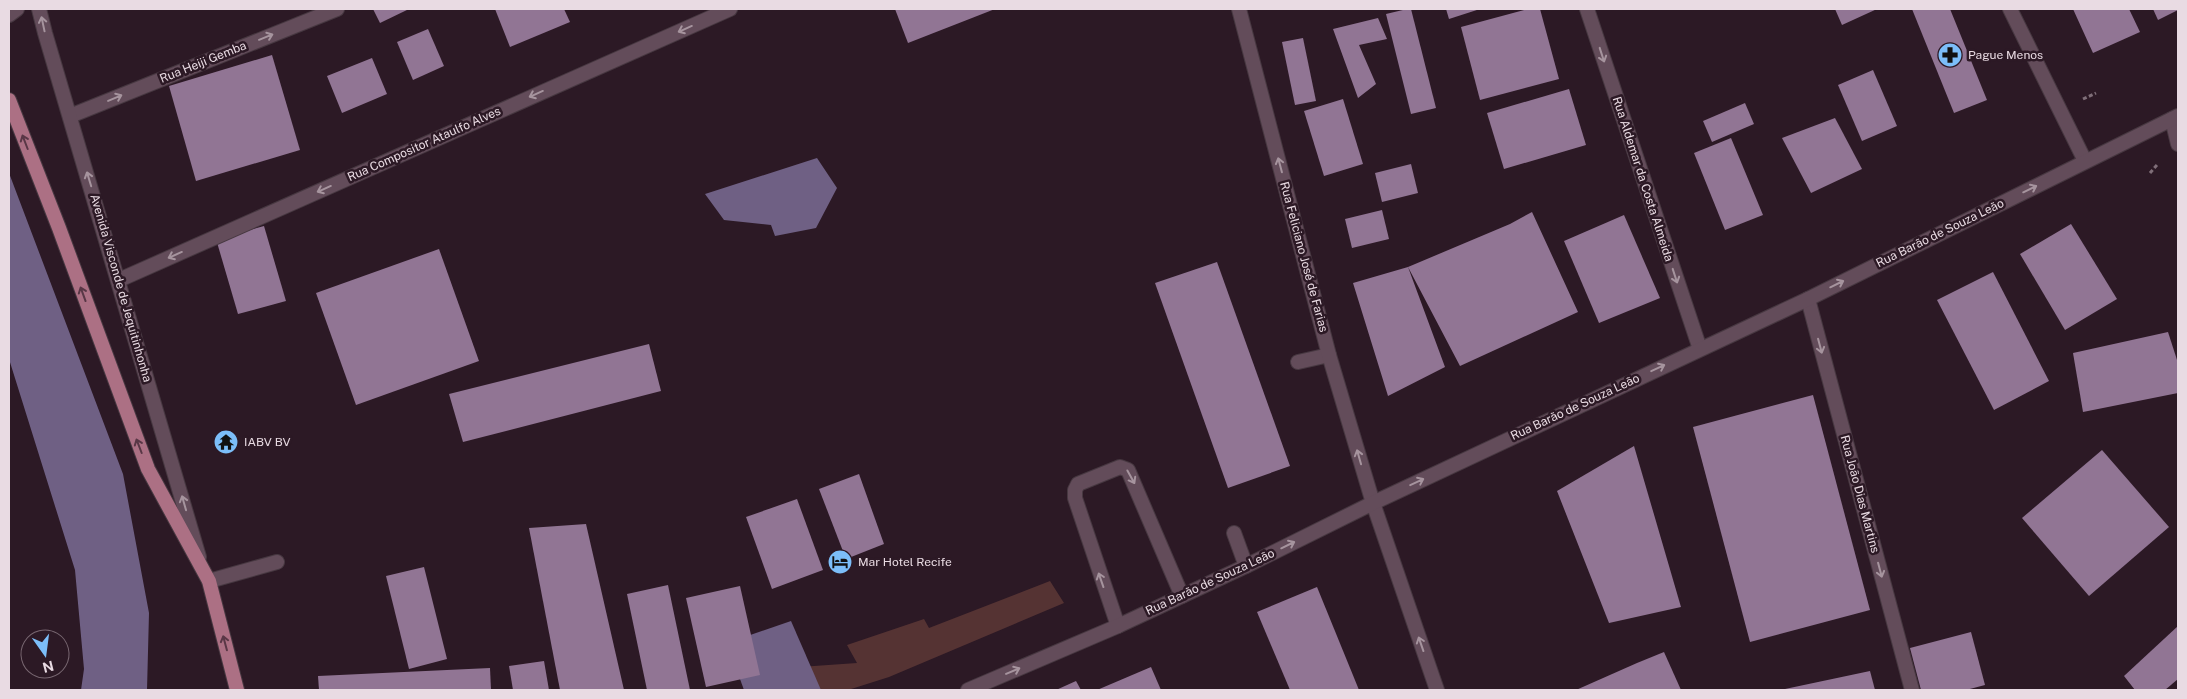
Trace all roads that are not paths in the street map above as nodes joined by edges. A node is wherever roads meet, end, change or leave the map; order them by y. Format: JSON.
{"nodes":[{"id":1,"x":17,"y":9,"type":"edge"},
{"id":2,"x":39,"y":9,"type":"edge"},
{"id":3,"x":337,"y":9,"type":"edge"},
{"id":4,"x":730,"y":9,"type":"edge"},
{"id":5,"x":1238,"y":9,"type":"edge"},
{"id":6,"x":1587,"y":9,"type":"edge"},
{"id":7,"x":2010,"y":9,"type":"edge"},
{"id":8,"x":9,"y":16,"type":"edge"},
{"id":9,"x":9,"y":100,"type":"edge"},
{"id":10,"x":70,"y":116,"type":"junction"},
{"id":11,"x":2175,"y":118,"type":"edge"},
{"id":12,"x":2178,"y":144,"type":"edge"},
{"id":13,"x":2085,"y":161,"type":"junction"},
{"id":14,"x":119,"y":280,"type":"junction"},
{"id":15,"x":1808,"y":298,"type":"junction"},
{"id":16,"x":1700,"y":349,"type":"junction"},
{"id":17,"x":1330,"y":355,"type":"junction"},
{"id":18,"x":1298,"y":362,"type":"dead end"},
{"id":19,"x":1373,"y":503,"type":"junction"},
{"id":20,"x":1234,"y":533,"type":"dead end"},
{"id":21,"x":277,"y":562,"type":"dead end"},
{"id":22,"x":1246,"y":566,"type":"junction"},
{"id":23,"x":202,"y":567,"type":"junction"},
{"id":24,"x":209,"y":581,"type":"junction"},
{"id":25,"x":1182,"y":596,"type":"junction"},
{"id":26,"x":1118,"y":626,"type":"junction"},
{"id":27,"x":237,"y":690,"type":"edge"},
{"id":28,"x":968,"y":690,"type":"edge"},
{"id":29,"x":1437,"y":690,"type":"edge"},
{"id":30,"x":1912,"y":690,"type":"edge"}],
"edges":[{"from":1,"to":8,"type":"street"},
{"from":10,"to":2,"type":"street","name":"Avenida Visconde de Jequitinhonha","one_way":true},
{"from":10,"to":3,"type":"street","name":"Rua Heiji Gemba","one_way":true},
{"from":4,"to":14,"type":"street","name":"Rua Compositor Ataulfo Alves","one_way":true},
{"from":17,"to":5,"type":"street","name":"Rua Feliciano José de Farias","one_way":true},
{"from":6,"to":16,"type":"street","name":"Rua Aldemar da Costa Almeida","one_way":true},
{"from":7,"to":13,"type":"street"},
{"from":23,"to":9,"type":"main road","name":"Avenida Visconde de Jequitinhonha","one_way":true},
{"from":14,"to":10,"type":"street","name":"Avenida Visconde de Jequitinhonha","one_way":true},
{"from":11,"to":12,"type":"street"},
{"from":11,"to":13,"type":"street","name":"Rua Barão de Souza Leão"},
{"from":15,"to":13,"type":"street","name":"Rua Barão de Souza Leão","one_way":true},
{"from":23,"to":14,"type":"street","name":"Avenida Visconde de Jequitinhonha","one_way":true},
{"from":15,"to":16,"type":"street","name":"Rua Barão de Souza Leão"},
{"from":15,"to":30,"type":"street","name":"Rua João Dias Martins","one_way":true},
{"from":19,"to":16,"type":"street","name":"Rua Barão de Souza Leão","one_way":true},
{"from":17,"to":18,"type":"street"},
{"from":19,"to":17,"type":"street","name":"Rua Feliciano José de Farias","one_way":true},
{"from":22,"to":19,"type":"street","name":"Rua Barão de Souza Leão","one_way":true},
{"from":29,"to":19,"type":"street","name":"Rua Feliciano José de Farias","one_way":true},
{"from":20,"to":22,"type":"street"},
{"from":21,"to":24,"type":"street"},
{"from":22,"to":25,"type":"street","name":"Rua Barão de Souza Leão"},
{"from":23,"to":24,"type":"main road","name":"Avenida Visconde de Jequitinhonha"},
{"from":27,"to":24,"type":"main road","name":"Avenida Visconde de Jequitinhonha","one_way":true},
{"from":25,"to":26,"type":"street","name":"Rua Barão de Souza Leão"},
{"from":26,"to":25,"type":"street","one_way":true},
{"from":28,"to":26,"type":"street","name":"Rua Barão de Souza Leão","one_way":true}]}
